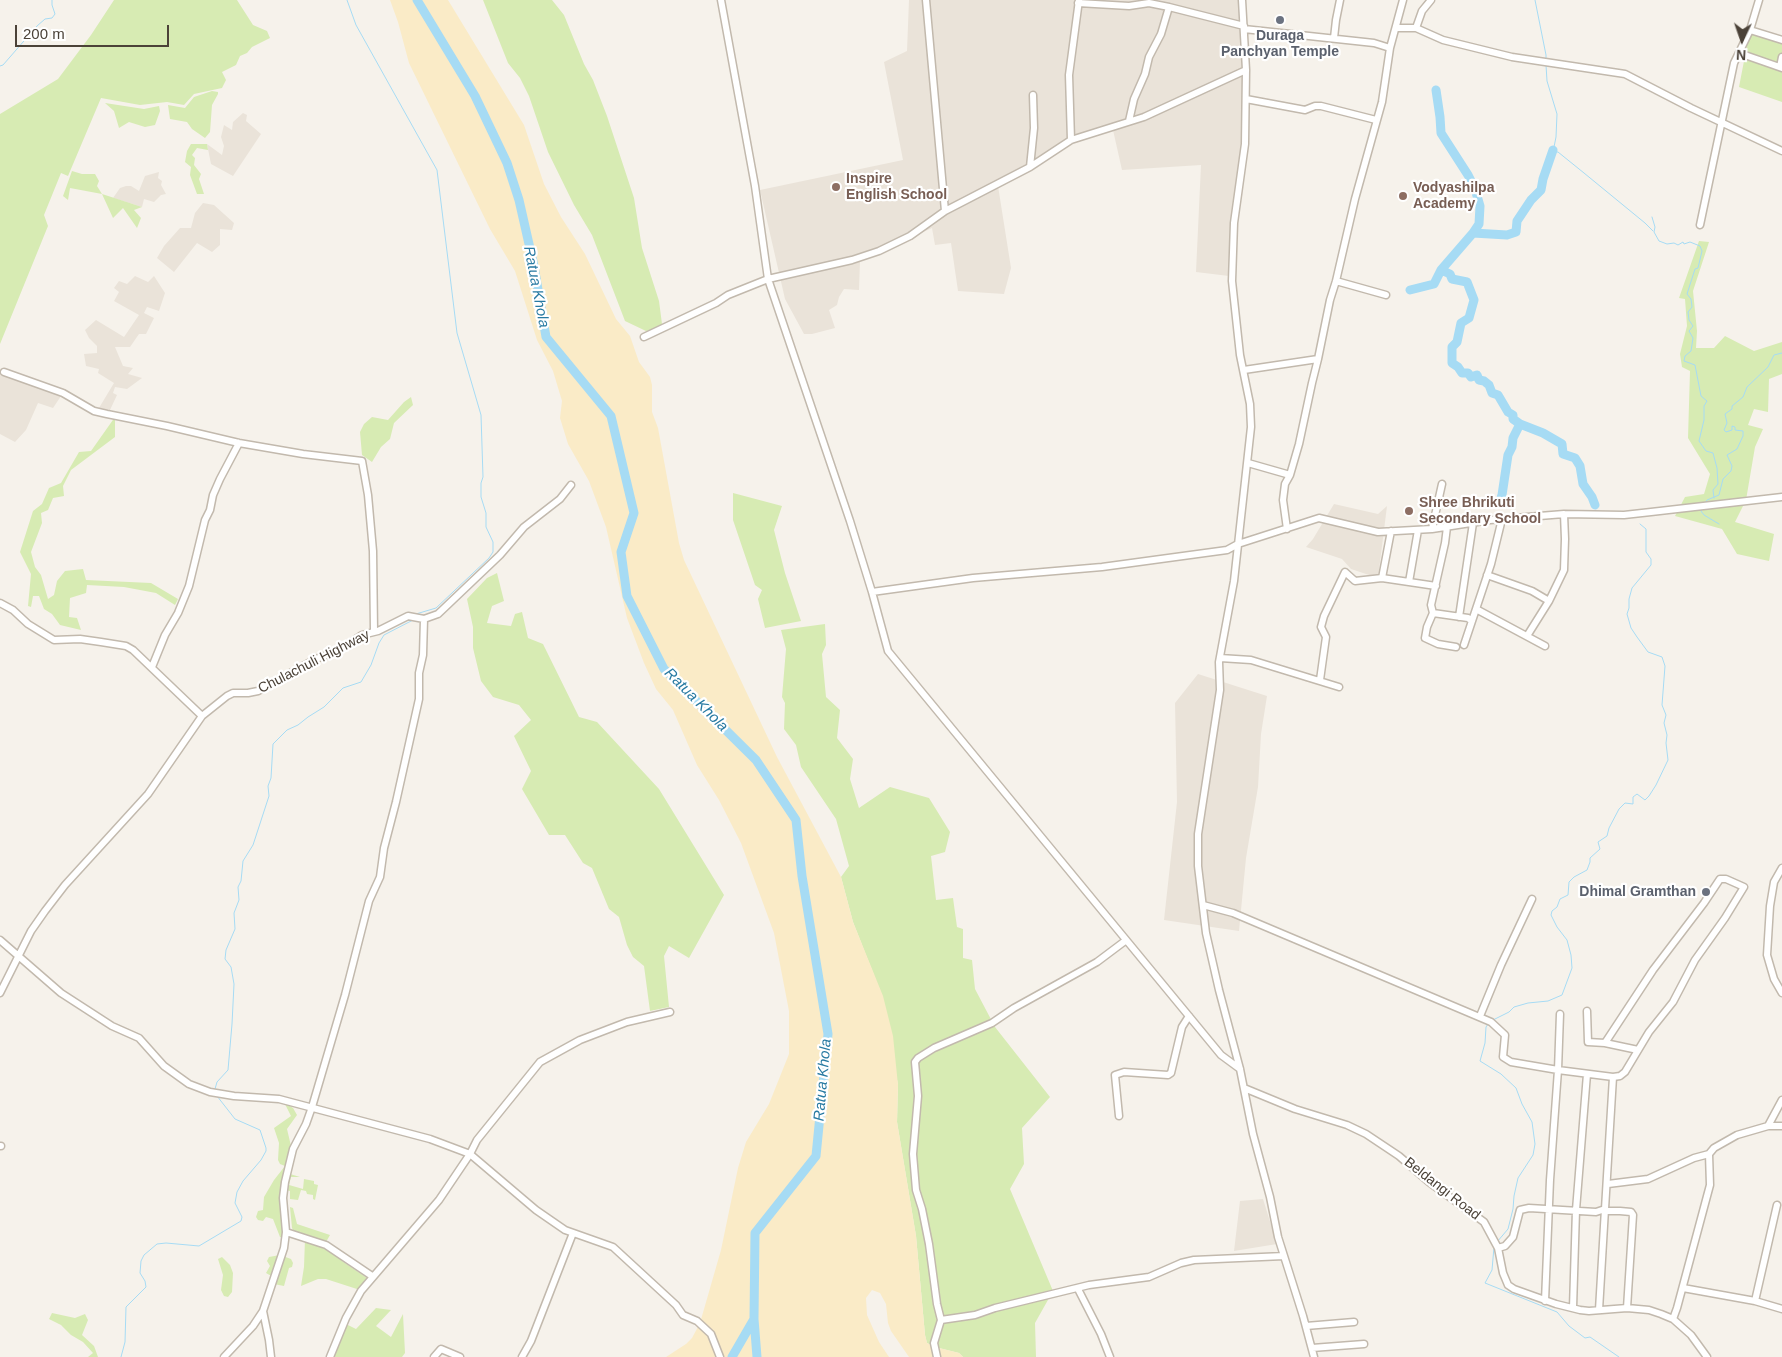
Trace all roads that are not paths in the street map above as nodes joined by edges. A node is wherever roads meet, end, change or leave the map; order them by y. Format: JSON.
{"nodes":[{"id":1,"x":721,"y":0,"type":"edge"},
{"id":2,"x":926,"y":0,"type":"edge"},
{"id":3,"x":1242,"y":0,"type":"edge"},
{"id":4,"x":1340,"y":0,"type":"edge"},
{"id":5,"x":1403,"y":0,"type":"edge"},
{"id":6,"x":1431,"y":0,"type":"edge"},
{"id":7,"x":1759,"y":0,"type":"edge"},
{"id":8,"x":1078,"y":1,"type":"edge"},
{"id":9,"x":1169,"y":6,"type":"junction"},
{"id":10,"x":1244,"y":28,"type":"junction"},
{"id":11,"x":1396,"y":28,"type":"junction"},
{"id":12,"x":1416,"y":28,"type":"junction"},
{"id":13,"x":1750,"y":30,"type":"junction"},
{"id":14,"x":1334,"y":38,"type":"junction"},
{"id":15,"x":1782,"y":40,"type":"edge"},
{"id":16,"x":1390,"y":48,"type":"junction"},
{"id":17,"x":1739,"y":53,"type":"junction"},
{"id":18,"x":1782,"y":57,"type":"edge"},
{"id":19,"x":1781,"y":67,"type":"edge"},
{"id":20,"x":1246,"y":70,"type":"junction"},
{"id":21,"x":1033,"y":95,"type":"dead end"},
{"id":22,"x":1246,"y":99,"type":"junction"},
{"id":23,"x":1376,"y":120,"type":"junction"},
{"id":24,"x":1129,"y":121,"type":"junction"},
{"id":25,"x":1721,"y":123,"type":"junction"},
{"id":26,"x":1071,"y":140,"type":"junction"},
{"id":27,"x":1782,"y":151,"type":"edge"},
{"id":28,"x":1030,"y":167,"type":"junction"},
{"id":29,"x":945,"y":211,"type":"junction"},
{"id":30,"x":1700,"y":225,"type":"dead end"},
{"id":31,"x":768,"y":279,"type":"junction"},
{"id":32,"x":1336,"y":281,"type":"junction"},
{"id":33,"x":1386,"y":295,"type":"dead end"},
{"id":34,"x":644,"y":337,"type":"dead end"},
{"id":35,"x":1318,"y":359,"type":"junction"},
{"id":36,"x":1244,"y":370,"type":"junction"},
{"id":37,"x":4,"y":372,"type":"dead end"},
{"id":38,"x":239,"y":443,"type":"junction"},
{"id":39,"x":1248,"y":463,"type":"junction"},
{"id":40,"x":1290,"y":475,"type":"junction"},
{"id":41,"x":1442,"y":484,"type":"dead end"},
{"id":42,"x":571,"y":485,"type":"dead end"},
{"id":43,"x":1782,"y":497,"type":"edge"},
{"id":44,"x":1564,"y":514,"type":"junction"},
{"id":45,"x":1502,"y":519,"type":"junction"},
{"id":46,"x":1473,"y":523,"type":"junction"},
{"id":47,"x":1447,"y":526,"type":"junction"},
{"id":48,"x":1287,"y":529,"type":"junction"},
{"id":49,"x":1432,"y":529,"type":"junction"},
{"id":50,"x":1418,"y":530,"type":"junction"},
{"id":51,"x":1391,"y":531,"type":"junction"},
{"id":52,"x":1238,"y":544,"type":"junction"},
{"id":53,"x":1487,"y":575,"type":"junction"},
{"id":54,"x":1382,"y":578,"type":"junction"},
{"id":55,"x":1409,"y":582,"type":"junction"},
{"id":56,"x":1436,"y":586,"type":"junction"},
{"id":57,"x":872,"y":592,"type":"junction"},
{"id":58,"x":1549,"y":601,"type":"junction"},
{"id":59,"x":0,"y":603,"type":"edge"},
{"id":60,"x":1476,"y":609,"type":"junction"},
{"id":61,"x":1433,"y":613,"type":"junction"},
{"id":62,"x":1459,"y":617,"type":"junction"},
{"id":63,"x":424,"y":619,"type":"junction"},
{"id":64,"x":1472,"y":621,"type":"junction"},
{"id":65,"x":374,"y":632,"type":"junction"},
{"id":66,"x":1527,"y":636,"type":"junction"},
{"id":67,"x":1464,"y":645,"type":"dead end"},
{"id":68,"x":1545,"y":646,"type":"dead end"},
{"id":69,"x":1456,"y":647,"type":"dead end"},
{"id":70,"x":1220,"y":658,"type":"junction"},
{"id":71,"x":152,"y":667,"type":"junction"},
{"id":72,"x":1320,"y":680,"type":"junction"},
{"id":73,"x":1339,"y":686,"type":"dead end"},
{"id":74,"x":202,"y":716,"type":"junction"},
{"id":75,"x":1782,"y":868,"type":"edge"},
{"id":76,"x":1532,"y":899,"type":"dead end"},
{"id":77,"x":1203,"y":905,"type":"junction"},
{"id":78,"x":0,"y":940,"type":"edge"},
{"id":79,"x":1125,"y":941,"type":"junction"},
{"id":80,"x":18,"y":955,"type":"junction"},
{"id":81,"x":0,"y":993,"type":"edge"},
{"id":82,"x":1782,"y":993,"type":"edge"},
{"id":83,"x":1587,"y":1010,"type":"dead end"},
{"id":84,"x":670,"y":1012,"type":"dead end"},
{"id":85,"x":1560,"y":1014,"type":"dead end"},
{"id":86,"x":1189,"y":1016,"type":"junction"},
{"id":87,"x":1480,"y":1016,"type":"junction"},
{"id":88,"x":1605,"y":1043,"type":"junction"},
{"id":89,"x":1638,"y":1050,"type":"junction"},
{"id":90,"x":1240,"y":1069,"type":"junction"},
{"id":91,"x":1558,"y":1070,"type":"junction"},
{"id":92,"x":1587,"y":1074,"type":"junction"},
{"id":93,"x":1612,"y":1077,"type":"junction"},
{"id":94,"x":1244,"y":1088,"type":"junction"},
{"id":95,"x":1782,"y":1100,"type":"edge"},
{"id":96,"x":312,"y":1107,"type":"junction"},
{"id":97,"x":1119,"y":1116,"type":"dead end"},
{"id":98,"x":1768,"y":1126,"type":"junction"},
{"id":99,"x":1782,"y":1126,"type":"edge"},
{"id":100,"x":470,"y":1154,"type":"junction"},
{"id":101,"x":1709,"y":1154,"type":"junction"},
{"id":102,"x":1608,"y":1184,"type":"junction"},
{"id":103,"x":1777,"y":1205,"type":"dead end"},
{"id":104,"x":1549,"y":1209,"type":"junction"},
{"id":105,"x":1576,"y":1210,"type":"junction"},
{"id":106,"x":1606,"y":1210,"type":"junction"},
{"id":107,"x":286,"y":1232,"type":"junction"},
{"id":108,"x":573,"y":1233,"type":"junction"},
{"id":109,"x":1498,"y":1248,"type":"junction"},
{"id":110,"x":1284,"y":1256,"type":"junction"},
{"id":111,"x":372,"y":1276,"type":"junction"},
{"id":112,"x":1683,"y":1288,"type":"junction"},
{"id":113,"x":1078,"y":1289,"type":"junction"},
{"id":114,"x":1545,"y":1301,"type":"junction"},
{"id":115,"x":1755,"y":1301,"type":"junction"},
{"id":116,"x":1573,"y":1308,"type":"junction"},
{"id":117,"x":1627,"y":1308,"type":"junction"},
{"id":118,"x":1782,"y":1309,"type":"edge"},
{"id":119,"x":1599,"y":1310,"type":"junction"},
{"id":120,"x":262,"y":1311,"type":"junction"},
{"id":121,"x":1673,"y":1319,"type":"junction"},
{"id":122,"x":941,"y":1320,"type":"junction"},
{"id":123,"x":1354,"y":1322,"type":"dead end"},
{"id":124,"x":1306,"y":1326,"type":"junction"},
{"id":125,"x":1364,"y":1344,"type":"dead end"},
{"id":126,"x":1312,"y":1348,"type":"junction"},
{"id":127,"x":224,"y":1357,"type":"edge"},
{"id":128,"x":271,"y":1357,"type":"edge"},
{"id":129,"x":330,"y":1357,"type":"edge"},
{"id":130,"x":434,"y":1357,"type":"edge"},
{"id":131,"x":460,"y":1357,"type":"edge"},
{"id":132,"x":522,"y":1357,"type":"edge"},
{"id":133,"x":720,"y":1357,"type":"edge"},
{"id":134,"x":937,"y":1357,"type":"edge"},
{"id":135,"x":1110,"y":1357,"type":"edge"},
{"id":136,"x":1314,"y":1357,"type":"edge"},
{"id":137,"x":1707,"y":1357,"type":"edge"}],
"edges":[{"from":1,"to":31,"type":"street"},
{"from":2,"to":29,"type":"street"},
{"from":3,"to":10,"type":"street"},
{"from":4,"to":14,"type":"street"},
{"from":5,"to":11,"type":"street"},
{"from":6,"to":12,"type":"street"},
{"from":7,"to":13,"type":"street"},
{"from":8,"to":9,"type":"street"},
{"from":8,"to":26,"type":"street"},
{"from":9,"to":10,"type":"street"},
{"from":9,"to":24,"type":"street"},
{"from":10,"to":14,"type":"street"},
{"from":10,"to":20,"type":"street"},
{"from":11,"to":12,"type":"street"},
{"from":11,"to":16,"type":"street"},
{"from":12,"to":25,"type":"street"},
{"from":13,"to":15,"type":"street"},
{"from":13,"to":17,"type":"street"},
{"from":14,"to":16,"type":"street"},
{"from":16,"to":23,"type":"street"},
{"from":17,"to":19,"type":"street"},
{"from":17,"to":25,"type":"street"},
{"from":18,"to":19,"type":"street"},
{"from":20,"to":22,"type":"street"},
{"from":20,"to":24,"type":"street"},
{"from":21,"to":28,"type":"street"},
{"from":22,"to":23,"type":"street"},
{"from":22,"to":36,"type":"street"},
{"from":23,"to":32,"type":"street"},
{"from":24,"to":26,"type":"street"},
{"from":25,"to":27,"type":"street"},
{"from":25,"to":30,"type":"street"},
{"from":26,"to":28,"type":"street"},
{"from":28,"to":29,"type":"street"},
{"from":29,"to":31,"type":"street"},
{"from":31,"to":34,"type":"street"},
{"from":31,"to":57,"type":"street"},
{"from":32,"to":33,"type":"street"},
{"from":32,"to":35,"type":"street"},
{"from":35,"to":36,"type":"street"},
{"from":35,"to":40,"type":"street"},
{"from":36,"to":39,"type":"street"},
{"from":37,"to":38,"type":"street"},
{"from":38,"to":65,"type":"street"},
{"from":38,"to":71,"type":"street"},
{"from":39,"to":40,"type":"street"},
{"from":39,"to":52,"type":"street"},
{"from":40,"to":48,"type":"street"},
{"from":41,"to":49,"type":"street"},
{"from":42,"to":63,"type":"street","name":"Chulachuli Highway"},
{"from":43,"to":44,"type":"street"},
{"from":44,"to":45,"type":"street"},
{"from":44,"to":58,"type":"street"},
{"from":45,"to":46,"type":"street"},
{"from":45,"to":53,"type":"street"},
{"from":46,"to":47,"type":"street"},
{"from":46,"to":62,"type":"street"},
{"from":47,"to":49,"type":"street"},
{"from":47,"to":56,"type":"street"},
{"from":48,"to":51,"type":"street"},
{"from":48,"to":52,"type":"street"},
{"from":49,"to":50,"type":"street"},
{"from":50,"to":51,"type":"street"},
{"from":50,"to":55,"type":"street"},
{"from":51,"to":54,"type":"street"},
{"from":52,"to":57,"type":"street"},
{"from":52,"to":70,"type":"street"},
{"from":53,"to":58,"type":"street"},
{"from":53,"to":60,"type":"street"},
{"from":54,"to":55,"type":"street"},
{"from":54,"to":72,"type":"street"},
{"from":55,"to":56,"type":"street"},
{"from":56,"to":61,"type":"street"},
{"from":57,"to":79,"type":"street"},
{"from":58,"to":66,"type":"street"},
{"from":59,"to":71,"type":"street"},
{"from":60,"to":64,"type":"street"},
{"from":60,"to":66,"type":"street"},
{"from":61,"to":62,"type":"street"},
{"from":61,"to":69,"type":"street"},
{"from":62,"to":64,"type":"street"},
{"from":63,"to":65,"type":"street","name":"Chulachuli Highway"},
{"from":63,"to":96,"type":"street"},
{"from":64,"to":67,"type":"street"},
{"from":65,"to":74,"type":"street","name":"Chulachuli Highway"},
{"from":66,"to":68,"type":"street"},
{"from":70,"to":72,"type":"street"},
{"from":70,"to":77,"type":"street"},
{"from":71,"to":74,"type":"street"},
{"from":72,"to":73,"type":"street"},
{"from":74,"to":80,"type":"street","name":"Chulachuli Highway"},
{"from":75,"to":82,"type":"street"},
{"from":76,"to":87,"type":"street"},
{"from":77,"to":87,"type":"street"},
{"from":77,"to":90,"type":"street"},
{"from":78,"to":80,"type":"street"},
{"from":79,"to":86,"type":"street"},
{"from":79,"to":122,"type":"street"},
{"from":80,"to":81,"type":"street","name":"Chulachuli Highway"},
{"from":80,"to":96,"type":"street"},
{"from":83,"to":88,"type":"street"},
{"from":84,"to":100,"type":"street"},
{"from":85,"to":91,"type":"street"},
{"from":86,"to":90,"type":"street"},
{"from":86,"to":97,"type":"street"},
{"from":87,"to":91,"type":"street"},
{"from":88,"to":89,"type":"street"},
{"from":88,"to":89,"type":"street"},
{"from":89,"to":93,"type":"street"},
{"from":90,"to":94,"type":"street"},
{"from":91,"to":92,"type":"street"},
{"from":91,"to":104,"type":"street"},
{"from":92,"to":93,"type":"street"},
{"from":92,"to":105,"type":"street"},
{"from":93,"to":102,"type":"street"},
{"from":94,"to":109,"type":"street","name":"Beldangi Road"},
{"from":94,"to":110,"type":"street"},
{"from":95,"to":98,"type":"street"},
{"from":96,"to":100,"type":"street"},
{"from":96,"to":107,"type":"street"},
{"from":98,"to":99,"type":"street"},
{"from":98,"to":101,"type":"street"},
{"from":100,"to":108,"type":"street"},
{"from":100,"to":111,"type":"street"},
{"from":101,"to":102,"type":"street"},
{"from":101,"to":112,"type":"street"},
{"from":102,"to":106,"type":"street"},
{"from":103,"to":115,"type":"street"},
{"from":104,"to":105,"type":"street"},
{"from":104,"to":109,"type":"street"},
{"from":104,"to":114,"type":"street"},
{"from":105,"to":106,"type":"street"},
{"from":105,"to":116,"type":"street"},
{"from":106,"to":117,"type":"street"},
{"from":106,"to":119,"type":"street"},
{"from":107,"to":111,"type":"street"},
{"from":107,"to":120,"type":"street"},
{"from":108,"to":132,"type":"street"},
{"from":108,"to":133,"type":"street"},
{"from":109,"to":114,"type":"street","name":"Beldangi Road"},
{"from":110,"to":113,"type":"street"},
{"from":110,"to":124,"type":"street"},
{"from":111,"to":129,"type":"street"},
{"from":112,"to":115,"type":"street"},
{"from":112,"to":121,"type":"street"},
{"from":113,"to":122,"type":"street"},
{"from":113,"to":135,"type":"street"},
{"from":114,"to":116,"type":"street","name":"Beldangi Road"},
{"from":115,"to":118,"type":"street"},
{"from":116,"to":119,"type":"street","name":"Beldangi Road"},
{"from":117,"to":119,"type":"street","name":"Beldangi Road"},
{"from":117,"to":121,"type":"street","name":"Beldangi Road"},
{"from":120,"to":127,"type":"street"},
{"from":120,"to":128,"type":"street"},
{"from":121,"to":137,"type":"street","name":"Beldangi Road"},
{"from":122,"to":134,"type":"street"},
{"from":123,"to":124,"type":"street"},
{"from":124,"to":126,"type":"street"},
{"from":125,"to":126,"type":"street"},
{"from":126,"to":136,"type":"street"},
{"from":130,"to":131,"type":"street"}]}
